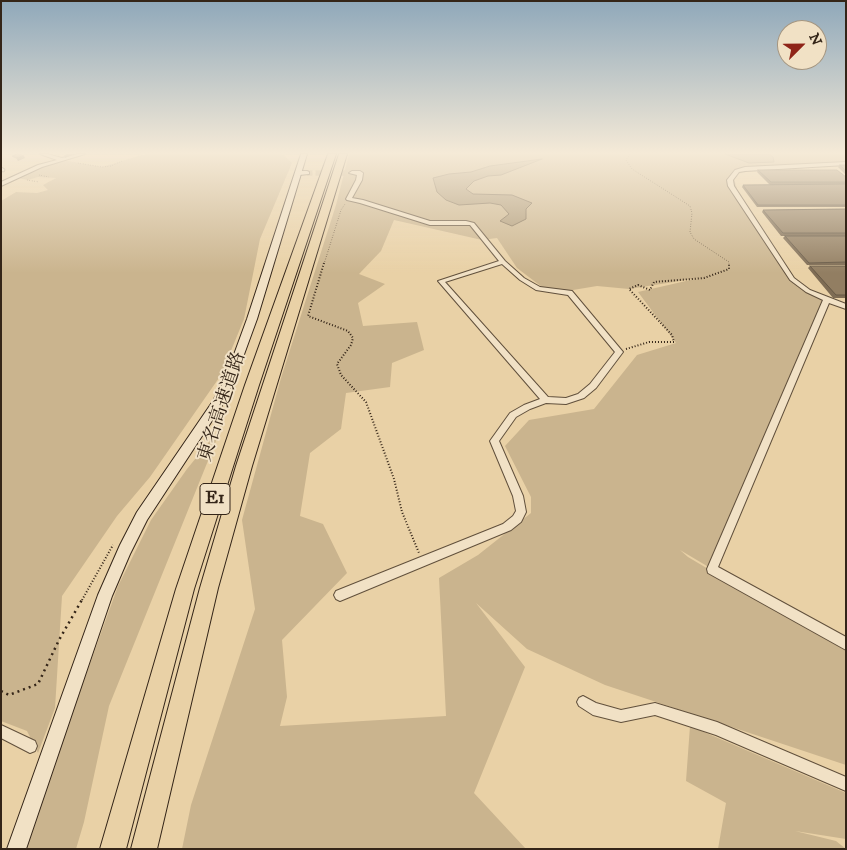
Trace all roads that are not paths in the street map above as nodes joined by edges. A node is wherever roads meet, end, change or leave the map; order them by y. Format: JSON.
{"nodes":[{"id":1,"x":296,"y":194,"type":"edge"},
{"id":2,"x":318,"y":194,"type":"edge"},
{"id":3,"x":330,"y":194,"type":"edge"},
{"id":4,"x":352,"y":194,"type":"edge"},
{"id":5,"x":737,"y":194,"type":"edge"},
{"id":6,"x":503,"y":262,"type":"junction"},
{"id":7,"x":827,"y":300,"type":"junction"},
{"id":8,"x":846,"y":307,"type":"edge"},
{"id":9,"x":546,"y":400,"type":"junction"},
{"id":10,"x":340,"y":595,"type":"dead end"},
{"id":11,"x":846,"y":644,"type":"edge"},
{"id":12,"x":583,"y":702,"type":"dead end"},
{"id":13,"x":1,"y":731,"type":"edge"},
{"id":14,"x":30,"y":746,"type":"dead end"},
{"id":15,"x":846,"y":784,"type":"edge"},
{"id":16,"x":16,"y":849,"type":"edge"},
{"id":17,"x":113,"y":849,"type":"edge"},
{"id":18,"x":144,"y":849,"type":"edge"}],
"edges":[{"from":1,"to":16,"type":"street"},
{"from":2,"to":17,"type":"highway","name":"東名高速道路","number":"E1"},
{"from":3,"to":18,"type":"highway","name":"東名高速道路","number":"E1"},
{"from":4,"to":6,"type":"street"},
{"from":5,"to":7,"type":"street"},
{"from":6,"to":9,"type":"street"},
{"from":6,"to":9,"type":"street"},
{"from":7,"to":8,"type":"street"},
{"from":7,"to":11,"type":"street"},
{"from":9,"to":10,"type":"street"},
{"from":12,"to":15,"type":"street"},
{"from":13,"to":14,"type":"street"}]}
